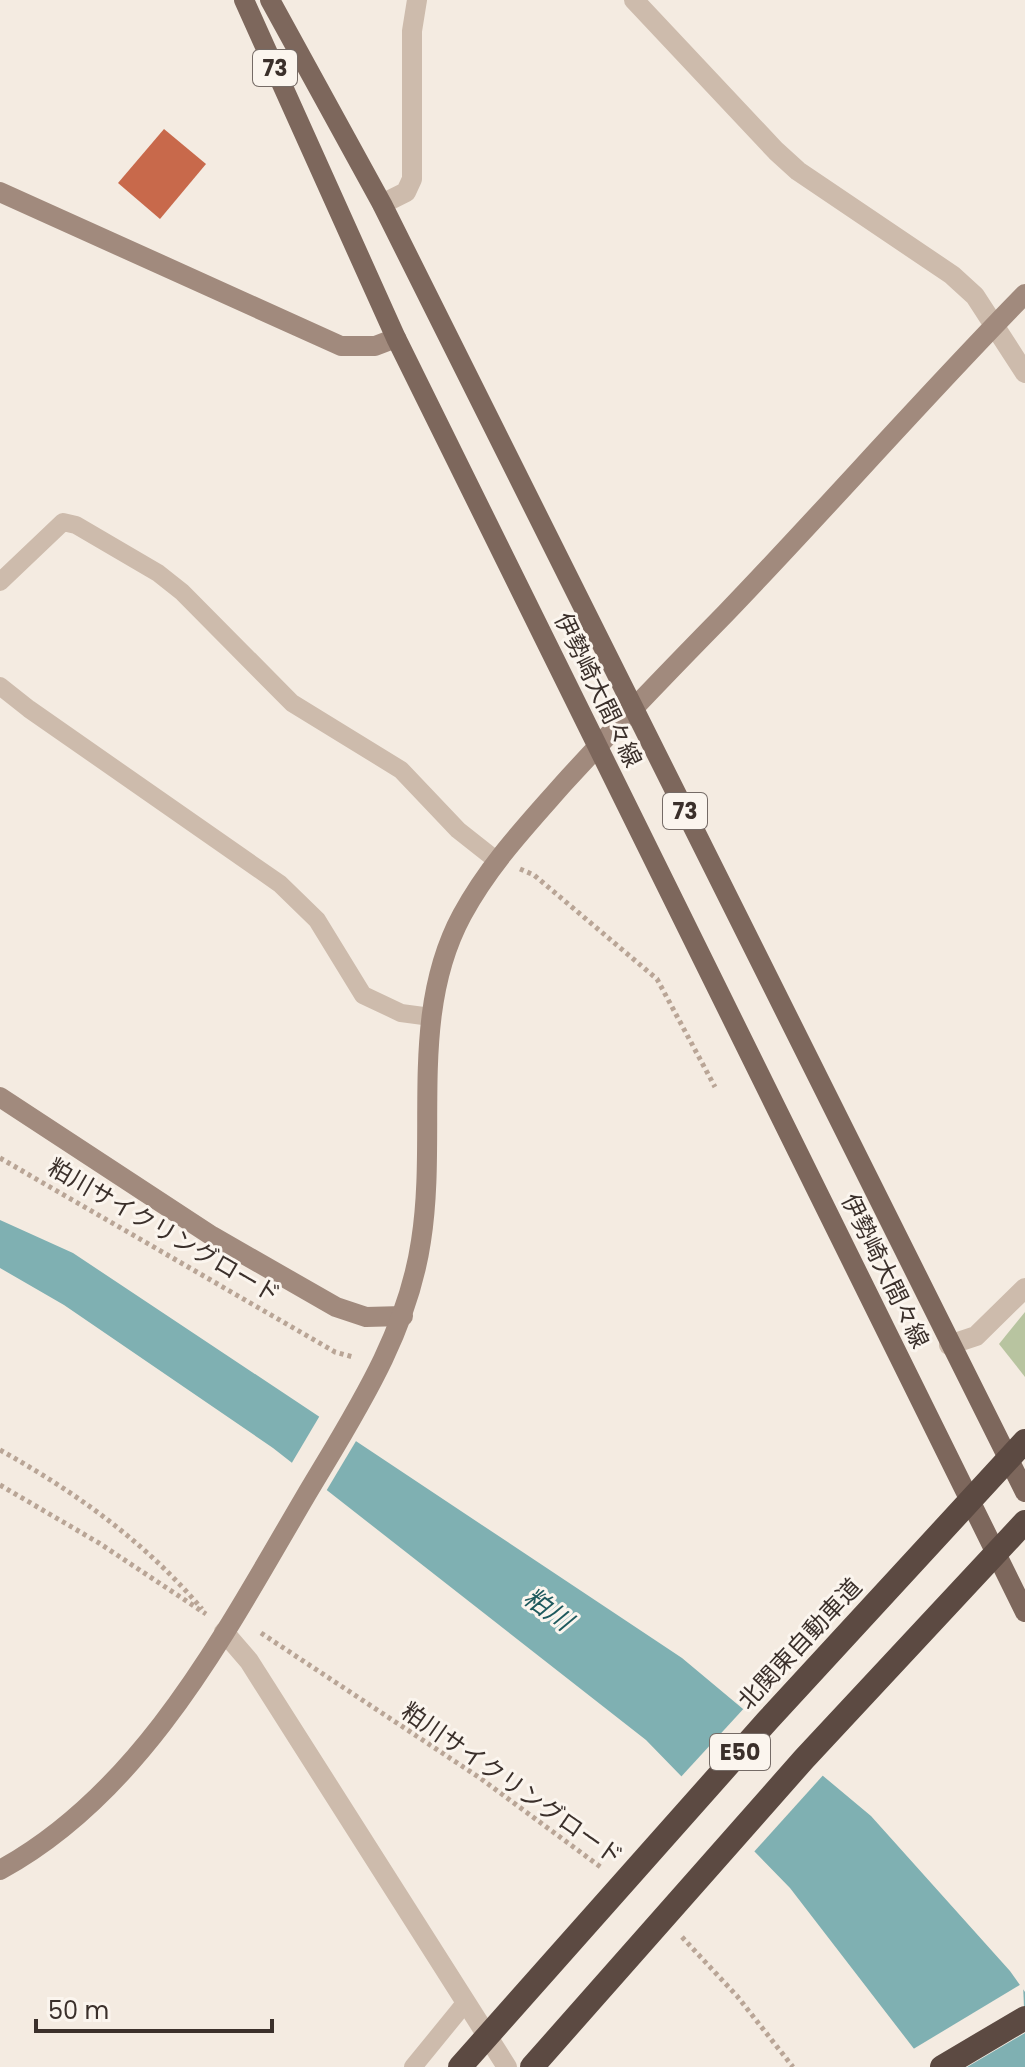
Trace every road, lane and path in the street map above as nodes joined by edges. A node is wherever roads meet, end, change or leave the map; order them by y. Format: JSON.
{"nodes":[{"id":1,"x":244,"y":0,"type":"edge"},
{"id":2,"x":270,"y":0,"type":"edge"},
{"id":3,"x":417,"y":0,"type":"edge"},
{"id":4,"x":634,"y":0,"type":"edge"},
{"id":5,"x":0,"y":192,"type":"edge"},
{"id":6,"x":382,"y":204,"type":"junction"},
{"id":7,"x":1025,"y":294,"type":"edge"},
{"id":8,"x":994,"y":325,"type":"junction"},
{"id":9,"x":396,"y":338,"type":"junction"},
{"id":10,"x":1025,"y":373,"type":"edge"},
{"id":11,"x":0,"y":582,"type":"edge"},
{"id":12,"x":0,"y":686,"type":"edge"},
{"id":13,"x":634,"y":707,"type":"junction"},
{"id":14,"x":596,"y":748,"type":"junction"},
{"id":15,"x":496,"y":860,"type":"junction"},
{"id":16,"x":431,"y":1017,"type":"junction"},
{"id":17,"x":715,"y":1087,"type":"dead end"},
{"id":18,"x":0,"y":1097,"type":"edge"},
{"id":19,"x":0,"y":1158,"type":"edge"},
{"id":20,"x":1025,"y":1288,"type":"edge"},
{"id":21,"x":403,"y":1316,"type":"junction"},
{"id":22,"x":949,"y":1345,"type":"junction"},
{"id":23,"x":353,"y":1357,"type":"dead end"},
{"id":24,"x":1025,"y":1441,"type":"edge"},
{"id":25,"x":0,"y":1450,"type":"edge"},
{"id":26,"x":0,"y":1485,"type":"edge"},
{"id":27,"x":1025,"y":1492,"type":"edge"},
{"id":28,"x":1025,"y":1522,"type":"edge"},
{"id":29,"x":1025,"y":1612,"type":"edge"},
{"id":30,"x":207,"y":1615,"type":"junction"},
{"id":31,"x":252,"y":1626,"type":"dead end"},
{"id":32,"x":224,"y":1632,"type":"junction"},
{"id":33,"x":0,"y":1870,"type":"edge"},
{"id":34,"x":606,"y":1871,"type":"dead end"},
{"id":35,"x":678,"y":1933,"type":"dead end"},
{"id":36,"x":466,"y":2002,"type":"junction"},
{"id":37,"x":1025,"y":2018,"type":"edge"},
{"id":38,"x":413,"y":2067,"type":"edge"},
{"id":39,"x":460,"y":2067,"type":"edge"},
{"id":40,"x":507,"y":2067,"type":"edge"},
{"id":41,"x":532,"y":2067,"type":"edge"},
{"id":42,"x":793,"y":2067,"type":"edge"},
{"id":43,"x":942,"y":2067,"type":"edge"}],
"edges":[{"from":1,"to":9,"type":"main road","name":"伊勢崎大間々線","number":"73"},
{"from":2,"to":6,"type":"main road","name":"伊勢崎大間々線","number":"73"},
{"from":3,"to":6,"type":"street"},
{"from":4,"to":8,"type":"street"},
{"from":5,"to":9,"type":"street"},
{"from":6,"to":13,"type":"main road","name":"伊勢崎大間々線","number":"73"},
{"from":7,"to":8,"type":"street"},
{"from":8,"to":10,"type":"street"},
{"from":8,"to":13,"type":"street"},
{"from":9,"to":14,"type":"main road","name":"伊勢崎大間々線","number":"73"},
{"from":11,"to":15,"type":"lane"},
{"from":12,"to":16,"type":"lane"},
{"from":13,"to":14,"type":"street"},
{"from":13,"to":22,"type":"main road","name":"伊勢崎大間々線","number":"73"},
{"from":14,"to":15,"type":"street"},
{"from":14,"to":29,"type":"main road","name":"伊勢崎大間々線","number":"73"},
{"from":15,"to":16,"type":"street"},
{"from":15,"to":17,"type":"path"},
{"from":16,"to":21,"type":"street"},
{"from":18,"to":21,"type":"street"},
{"from":19,"to":23,"type":"path","name":"粕川サイクリングロード"},
{"from":20,"to":22,"type":"street"},
{"from":21,"to":32,"type":"street"},
{"from":22,"to":27,"type":"main road","name":"伊勢崎大間々線","number":"73"},
{"from":24,"to":39,"type":"highway","name":"北関東自動車道","number":"E50","bridge":true},
{"from":25,"to":30,"type":"path"},
{"from":26,"to":30,"type":"path"},
{"from":28,"to":41,"type":"highway","number":"E50","bridge":true},
{"from":30,"to":32,"type":"path"},
{"from":31,"to":34,"type":"path","name":"粕川サイクリングロード"},
{"from":32,"to":33,"type":"street"},
{"from":32,"to":36,"type":"street"},
{"from":35,"to":42,"type":"path"},
{"from":36,"to":38,"type":"lane"},
{"from":36,"to":40,"type":"street"},
{"from":37,"to":43,"type":"highway"}]}
